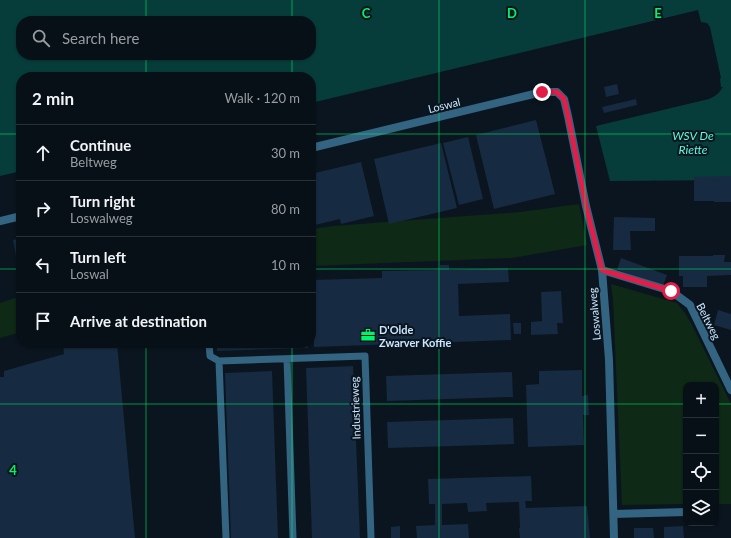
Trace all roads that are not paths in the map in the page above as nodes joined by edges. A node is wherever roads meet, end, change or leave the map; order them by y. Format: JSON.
{"nodes":[{"id":1,"x":568,"y":116,"type":"joint"},
{"id":2,"x":316,"y":147,"type":"edge"},
{"id":3,"x":16,"y":217,"type":"edge"},
{"id":4,"x":0,"y":221,"type":"edge"},
{"id":5,"x":602,"y":270,"type":"junction"},
{"id":6,"x":210,"y":348,"type":"edge"},
{"id":7,"x":287,"y":359,"type":"junction"},
{"id":8,"x":219,"y":361,"type":"junction"},
{"id":9,"x":731,"y":390,"type":"edge"},
{"id":10,"x":683,"y":512,"type":"edge"},
{"id":11,"x":614,"y":514,"type":"junction"},
{"id":12,"x":226,"y":538,"type":"edge"},
{"id":13,"x":294,"y":538,"type":"edge"},
{"id":14,"x":371,"y":538,"type":"edge"},
{"id":15,"x":614,"y":538,"type":"edge"}],
"edges":[{"from":1,"to":2,"type":"street","name":"Loswal"},
{"from":1,"to":5,"type":"street","name":"Loswalweg"},
{"from":3,"to":4,"type":"street"},
{"from":5,"to":9,"type":"street","name":"Beltweg"},
{"from":5,"to":11,"type":"street","name":"Loswalweg"},
{"from":6,"to":8,"type":"lane"},
{"from":7,"to":8,"type":"lane","name":"Industrieweg"},
{"from":7,"to":13,"type":"lane"},
{"from":7,"to":14,"type":"lane","name":"Industrieweg"},
{"from":8,"to":12,"type":"lane"},
{"from":10,"to":11,"type":"street"},
{"from":11,"to":15,"type":"street","name":"Loswalweg"}]}
